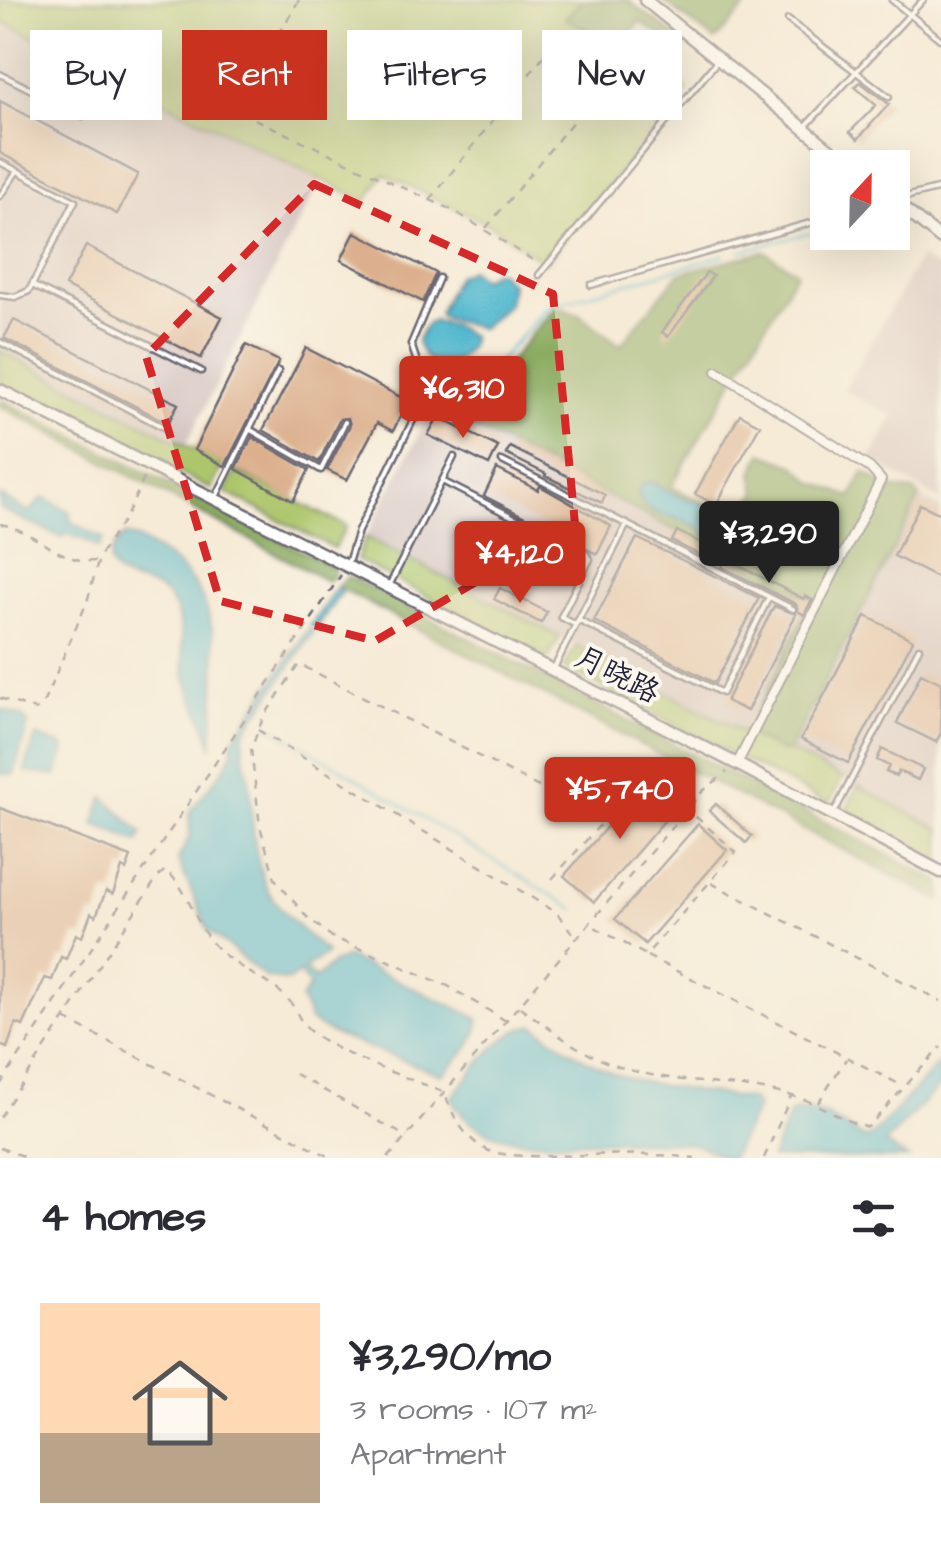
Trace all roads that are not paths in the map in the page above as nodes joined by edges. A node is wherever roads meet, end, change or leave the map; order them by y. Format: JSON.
{"nodes":[{"id":1,"x":646,"y":0,"type":"edge"},
{"id":2,"x":892,"y":0,"type":"edge"},
{"id":3,"x":923,"y":0,"type":"edge"},
{"id":4,"x":910,"y":14,"type":"junction"},
{"id":5,"x":788,"y":20,"type":"dead end"},
{"id":6,"x":940,"y":39,"type":"edge"},
{"id":7,"x":718,"y":60,"type":"junction"},
{"id":8,"x":856,"y":72,"type":"junction"},
{"id":9,"x":0,"y":74,"type":"edge"},
{"id":10,"x":30,"y":89,"type":"edge"},
{"id":11,"x":888,"y":98,"type":"dead end"},
{"id":12,"x":804,"y":128,"type":"junction"},
{"id":13,"x":832,"y":150,"type":"edge"},
{"id":14,"x":0,"y":162,"type":"edge"},
{"id":15,"x":17,"y":171,"type":"junction"},
{"id":16,"x":941,"y":188,"type":"edge"},
{"id":17,"x":0,"y":196,"type":"edge"},
{"id":18,"x":910,"y":196,"type":"edge"},
{"id":19,"x":910,"y":214,"type":"edge"},
{"id":20,"x":810,"y":223,"type":"edge"},
{"id":21,"x":941,"y":239,"type":"edge"},
{"id":22,"x":539,"y":275,"type":"dead end"},
{"id":23,"x":439,"y":278,"type":"dead end"},
{"id":24,"x":590,"y":284,"type":"dead end"},
{"id":25,"x":32,"y":285,"type":"junction"},
{"id":26,"x":0,"y":295,"type":"edge"},
{"id":27,"x":0,"y":342,"type":"edge"},
{"id":28,"x":717,"y":370,"type":"dead end"},
{"id":29,"x":202,"y":371,"type":"dead end"},
{"id":30,"x":278,"y":371,"type":"dead end"},
{"id":31,"x":0,"y":390,"type":"edge"},
{"id":32,"x":345,"y":422,"type":"dead end"},
{"id":33,"x":165,"y":428,"type":"dead end"},
{"id":34,"x":249,"y":429,"type":"junction"},
{"id":35,"x":454,"y":457,"type":"dead end"},
{"id":36,"x":502,"y":461,"type":"dead end"},
{"id":37,"x":442,"y":481,"type":"junction"},
{"id":38,"x":216,"y":499,"type":"junction"},
{"id":39,"x":626,"y":524,"type":"junction"},
{"id":40,"x":347,"y":566,"type":"junction"},
{"id":41,"x":388,"y":586,"type":"junction"},
{"id":42,"x":769,"y":597,"type":"junction"},
{"id":43,"x":793,"y":609,"type":"dead end"},
{"id":44,"x":577,"y":622,"type":"junction"},
{"id":45,"x":919,"y":648,"type":"dead end"},
{"id":46,"x":553,"y":670,"type":"junction"},
{"id":47,"x":737,"y":764,"type":"junction"},
{"id":48,"x":833,"y":815,"type":"junction"},
{"id":49,"x":941,"y":872,"type":"edge"}],
"edges":[{"from":1,"to":7,"type":"street"},
{"from":2,"to":4,"type":"lane"},
{"from":3,"to":4,"type":"lane"},
{"from":4,"to":6,"type":"lane"},
{"from":4,"to":8,"type":"lane"},
{"from":5,"to":8,"type":"lane"},
{"from":7,"to":12,"type":"street"},
{"from":7,"to":22,"type":"lane"},
{"from":8,"to":11,"type":"lane"},
{"from":8,"to":12,"type":"lane"},
{"from":9,"to":10,"type":"lane"},
{"from":12,"to":13,"type":"street"},
{"from":14,"to":15,"type":"lane"},
{"from":15,"to":17,"type":"lane"},
{"from":15,"to":25,"type":"lane"},
{"from":16,"to":18,"type":"lane"},
{"from":19,"to":21,"type":"street"},
{"from":20,"to":24,"type":"lane"},
{"from":23,"to":40,"type":"lane"},
{"from":25,"to":26,"type":"lane"},
{"from":25,"to":29,"type":"lane"},
{"from":27,"to":33,"type":"lane"},
{"from":28,"to":47,"type":"street"},
{"from":30,"to":34,"type":"lane"},
{"from":31,"to":38,"type":"street","name":"月晓路"},
{"from":32,"to":34,"type":"lane"},
{"from":34,"to":38,"type":"lane"},
{"from":35,"to":37,"type":"lane"},
{"from":36,"to":39,"type":"lane"},
{"from":37,"to":41,"type":"lane"},
{"from":37,"to":44,"type":"lane"},
{"from":38,"to":40,"type":"street","name":"月晓路"},
{"from":39,"to":42,"type":"lane"},
{"from":39,"to":44,"type":"lane"},
{"from":40,"to":41,"type":"street","name":"月晓路"},
{"from":41,"to":46,"type":"street","name":"月晓路"},
{"from":42,"to":43,"type":"lane"},
{"from":42,"to":44,"type":"lane"},
{"from":44,"to":46,"type":"lane"},
{"from":45,"to":48,"type":"lane"},
{"from":46,"to":47,"type":"street","name":"月晓路"},
{"from":47,"to":48,"type":"street","name":"月晓路"},
{"from":48,"to":49,"type":"street","name":"月晓路"}]}
